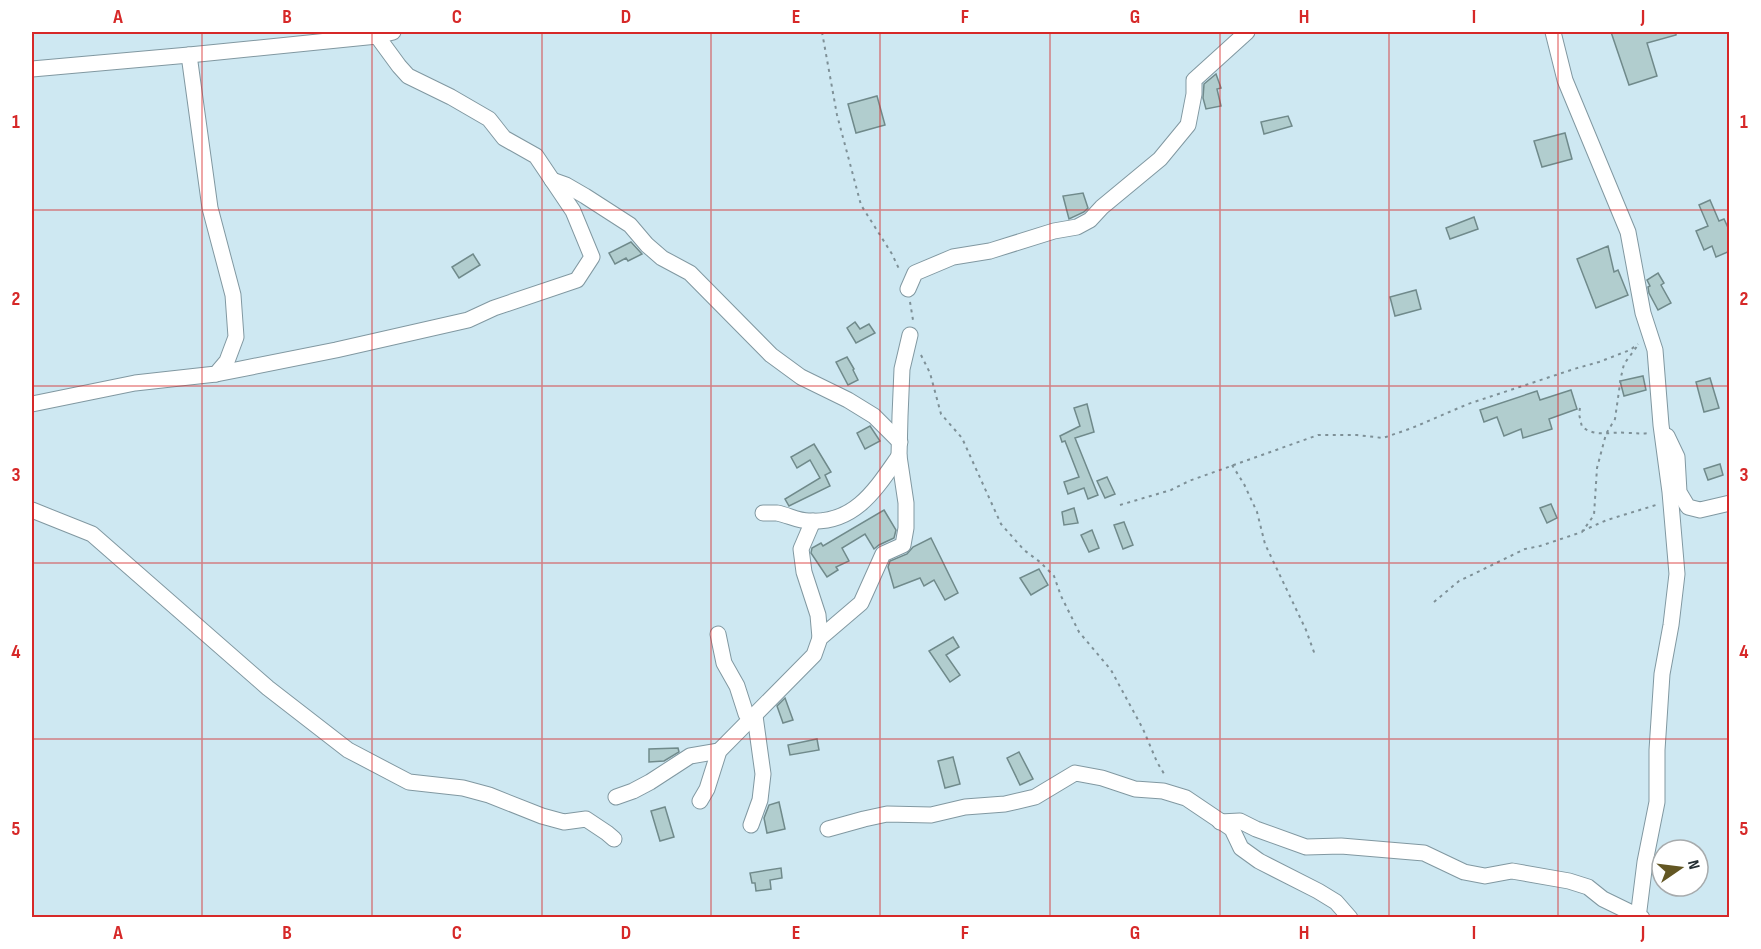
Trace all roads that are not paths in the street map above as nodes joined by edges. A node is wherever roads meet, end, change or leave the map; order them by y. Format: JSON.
{"nodes":[{"id":1,"x":393,"y":32,"type":"edge"},
{"id":2,"x":1247,"y":32,"type":"edge"},
{"id":3,"x":1553,"y":32,"type":"edge"},
{"id":4,"x":377,"y":36,"type":"junction"},
{"id":5,"x":189,"y":56,"type":"junction"},
{"id":6,"x":32,"y":69,"type":"edge"},
{"id":7,"x":552,"y":180,"type":"junction"},
{"id":8,"x":909,"y":289,"type":"road end"},
{"id":9,"x":910,"y":335,"type":"road end"},
{"id":10,"x":216,"y":374,"type":"junction"},
{"id":11,"x":32,"y":404,"type":"edge"},
{"id":12,"x":1662,"y":430,"type":"junction"},
{"id":13,"x":899,"y":449,"type":"junction"},
{"id":14,"x":1730,"y":503,"type":"edge"},
{"id":15,"x":32,"y":510,"type":"edge"},
{"id":16,"x":763,"y":513,"type":"dead end"},
{"id":17,"x":813,"y":521,"type":"junction"},
{"id":18,"x":718,"y":634,"type":"dead end"},
{"id":19,"x":820,"y":638,"type":"junction"},
{"id":20,"x":755,"y":716,"type":"junction"},
{"id":21,"x":719,"y":751,"type":"junction"},
{"id":22,"x":616,"y":797,"type":"dead end"},
{"id":23,"x":700,"y":801,"type":"dead end"},
{"id":24,"x":1220,"y":822,"type":"junction"},
{"id":25,"x":751,"y":825,"type":"dead end"},
{"id":26,"x":828,"y":829,"type":"dead end"},
{"id":27,"x":614,"y":839,"type":"dead end"},
{"id":28,"x":1640,"y":917,"type":"edge"},
{"id":29,"x":1350,"y":918,"type":"edge"}],
"edges":[{"from":1,"to":4,"type":"street"},
{"from":2,"to":8,"type":"street"},
{"from":3,"to":12,"type":"street"},
{"from":4,"to":5,"type":"street"},
{"from":4,"to":7,"type":"street"},
{"from":5,"to":6,"type":"street"},
{"from":5,"to":10,"type":"street"},
{"from":7,"to":10,"type":"street"},
{"from":7,"to":13,"type":"street"},
{"from":9,"to":13,"type":"street"},
{"from":10,"to":11,"type":"street"},
{"from":12,"to":14,"type":"street"},
{"from":12,"to":28,"type":"street"},
{"from":13,"to":17,"type":"street"},
{"from":13,"to":19,"type":"street"},
{"from":15,"to":27,"type":"street"},
{"from":16,"to":17,"type":"street"},
{"from":17,"to":19,"type":"street"},
{"from":18,"to":20,"type":"street"},
{"from":19,"to":20,"type":"street"},
{"from":20,"to":21,"type":"street"},
{"from":20,"to":25,"type":"street"},
{"from":21,"to":22,"type":"street"},
{"from":21,"to":23,"type":"street"},
{"from":24,"to":26,"type":"street"},
{"from":24,"to":28,"type":"street"},
{"from":24,"to":29,"type":"street"}]}
